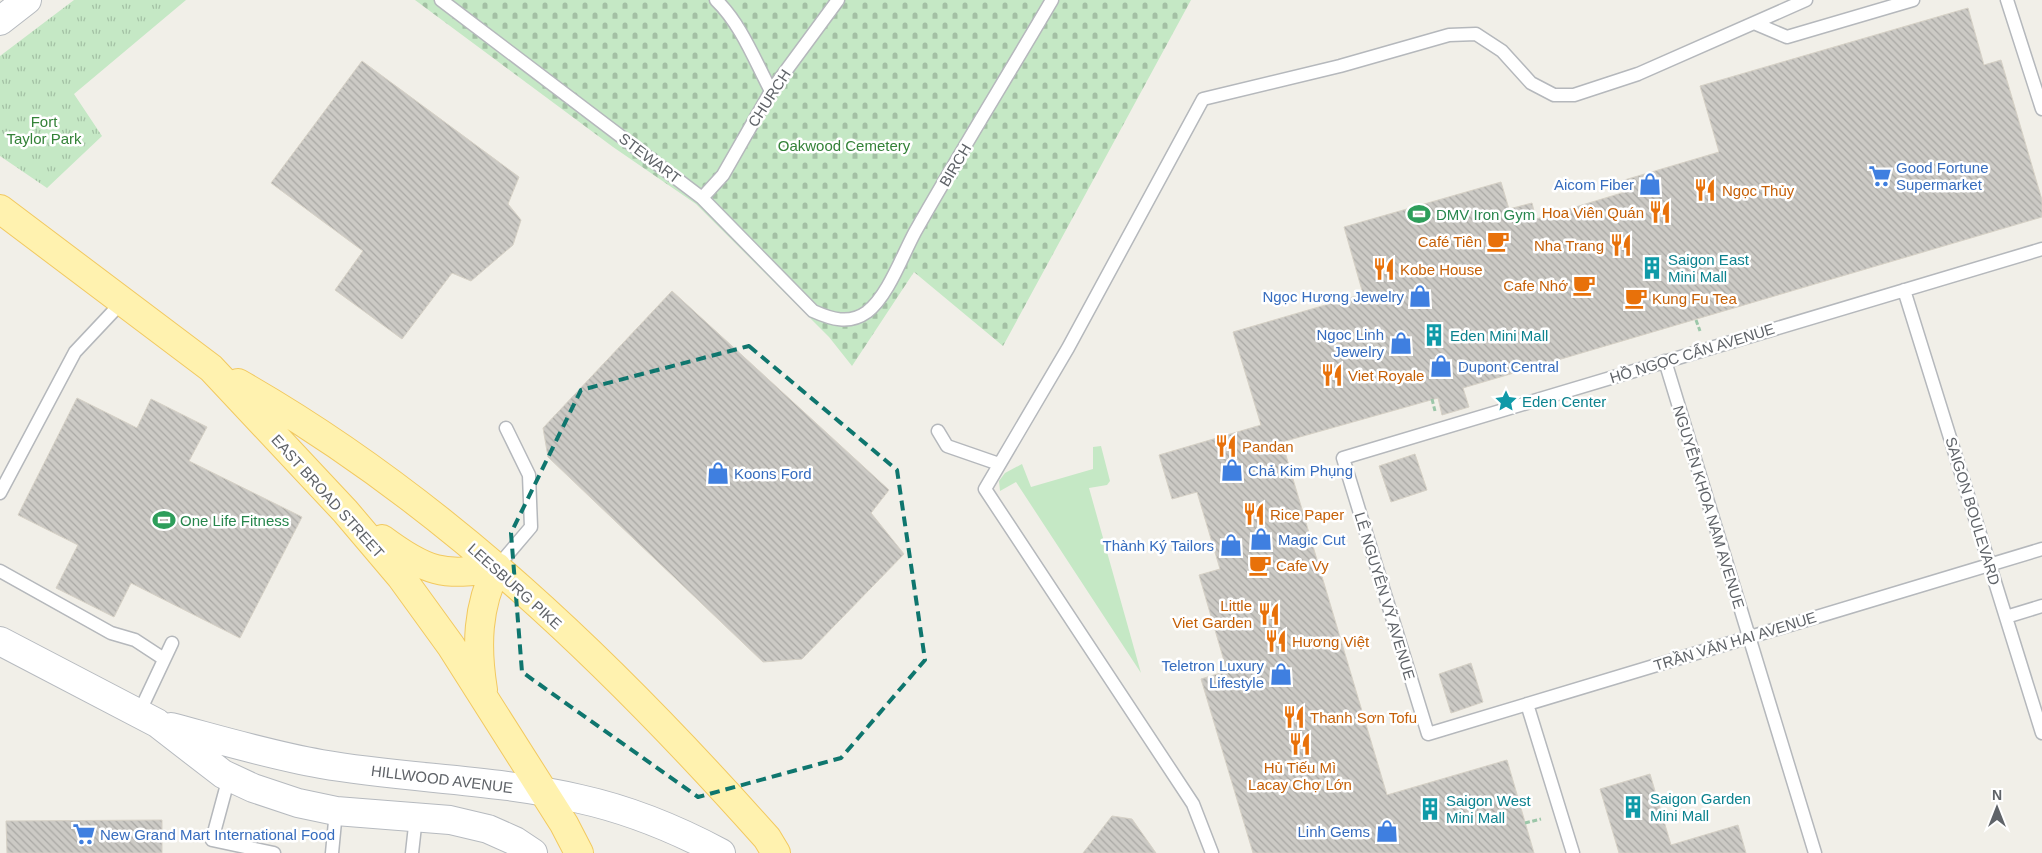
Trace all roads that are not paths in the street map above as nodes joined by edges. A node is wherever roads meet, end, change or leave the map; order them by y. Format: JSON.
{"nodes":[{"id":1,"x":27,"y":0,"type":"edge"},
{"id":2,"x":440,"y":0,"type":"edge"},
{"id":3,"x":716,"y":0,"type":"edge"},
{"id":4,"x":838,"y":0,"type":"edge"},
{"id":5,"x":1052,"y":0,"type":"edge"},
{"id":6,"x":1806,"y":0,"type":"edge"},
{"id":7,"x":1912,"y":0,"type":"edge"},
{"id":8,"x":2007,"y":0,"type":"edge"},
{"id":9,"x":0,"y":21,"type":"edge"},
{"id":10,"x":1754,"y":23,"type":"junction"},
{"id":11,"x":771,"y":91,"type":"junction"},
{"id":12,"x":2042,"y":109,"type":"edge"},
{"id":13,"x":702,"y":198,"type":"junction"},
{"id":14,"x":0,"y":210,"type":"edge"},
{"id":15,"x":2042,"y":249,"type":"edge"},
{"id":16,"x":1904,"y":290,"type":"junction"},
{"id":17,"x":123,"y":301,"type":"junction"},
{"id":18,"x":849,"y":320,"type":"joint"},
{"id":19,"x":1665,"y":361,"type":"junction"},
{"id":20,"x":212,"y":368,"type":"junction"},
{"id":21,"x":506,"y":428,"type":"dead end"},
{"id":22,"x":938,"y":431,"type":"dead end"},
{"id":23,"x":1343,"y":458,"type":"joint"},
{"id":24,"x":999,"y":464,"type":"junction"},
{"id":25,"x":0,"y":493,"type":"edge"},
{"id":26,"x":345,"y":511,"type":"junction"},
{"id":27,"x":2042,"y":549,"type":"edge"},
{"id":28,"x":1990,"y":565,"type":"junction"},
{"id":29,"x":497,"y":567,"type":"junction"},
{"id":30,"x":0,"y":571,"type":"edge"},
{"id":31,"x":2042,"y":606,"type":"edge"},
{"id":32,"x":2006,"y":617,"type":"junction"},
{"id":33,"x":1749,"y":637,"type":"junction"},
{"id":34,"x":0,"y":640,"type":"edge"},
{"id":35,"x":172,"y":643,"type":"dead end"},
{"id":36,"x":164,"y":659,"type":"junction"},
{"id":37,"x":485,"y":700,"type":"junction"},
{"id":38,"x":1526,"y":704,"type":"junction"},
{"id":39,"x":148,"y":718,"type":"junction"},
{"id":40,"x":2042,"y":733,"type":"edge"},
{"id":41,"x":1428,"y":734,"type":"joint"},
{"id":42,"x":229,"y":777,"type":"junction"},
{"id":43,"x":542,"y":791,"type":"junction"},
{"id":44,"x":336,"y":811,"type":"junction"},
{"id":45,"x":416,"y":817,"type":"junction"},
{"id":46,"x":212,"y":840,"type":"junction"},
{"id":47,"x":211,"y":853,"type":"edge"},
{"id":48,"x":274,"y":853,"type":"edge"},
{"id":49,"x":332,"y":853,"type":"edge"},
{"id":50,"x":412,"y":853,"type":"edge"},
{"id":51,"x":533,"y":853,"type":"edge"},
{"id":52,"x":579,"y":853,"type":"edge"},
{"id":53,"x":720,"y":853,"type":"edge"},
{"id":54,"x":776,"y":853,"type":"edge"},
{"id":55,"x":1212,"y":853,"type":"edge"},
{"id":56,"x":1573,"y":853,"type":"edge"},
{"id":57,"x":1815,"y":853,"type":"edge"}],
"edges":[{"from":1,"to":9,"type":"main road"},
{"from":2,"to":13,"type":"lane","name":"STEWART"},
{"from":3,"to":11,"type":"lane"},
{"from":4,"to":11,"type":"lane","name":"CHURCH"},
{"from":5,"to":18,"type":"lane","name":"BIRCH"},
{"from":6,"to":10,"type":"lane"},
{"from":7,"to":10,"type":"lane"},
{"from":8,"to":12,"type":"lane"},
{"from":10,"to":24,"type":"lane"},
{"from":11,"to":13,"type":"lane","name":"CHURCH"},
{"from":13,"to":18,"type":"lane","name":"STEWART"},
{"from":14,"to":17,"type":"main road","name":"EAST BROAD STREET"},
{"from":15,"to":16,"type":"lane","name":"HỒ NGỌC CẨN AVENUE"},
{"from":16,"to":19,"type":"lane","name":"HỒ NGỌC CẨN AVENUE"},
{"from":16,"to":28,"type":"lane","name":"SAIGON BOULEVARD"},
{"from":17,"to":20,"type":"main road","name":"EAST BROAD STREET"},
{"from":17,"to":25,"type":"lane"},
{"from":19,"to":23,"type":"lane","name":"HỒ NGỌC CẨN AVENUE"},
{"from":19,"to":33,"type":"lane","name":"NGUYỄN KHOA NAM AVENUE"},
{"from":20,"to":26,"type":"main road","name":"EAST BROAD STREET"},
{"from":20,"to":29,"type":"main road","name":"LEESBURG PIKE"},
{"from":21,"to":29,"type":"lane"},
{"from":22,"to":24,"type":"lane"},
{"from":23,"to":41,"type":"lane","name":"LÊ NGUYÊN VỸ AVENUE"},
{"from":24,"to":55,"type":"lane"},
{"from":26,"to":29,"type":"main road"},
{"from":26,"to":37,"type":"main road","name":"EAST BROAD STREET"},
{"from":27,"to":28,"type":"lane","name":"TRẦN VĂN HAI AVENUE"},
{"from":28,"to":32,"type":"lane","name":"SAIGON BOULEVARD"},
{"from":28,"to":33,"type":"lane","name":"TRẦN VĂN HAI AVENUE"},
{"from":29,"to":37,"type":"main road"},
{"from":29,"to":54,"type":"main road","name":"LEESBURG PIKE"},
{"from":30,"to":36,"type":"lane"},
{"from":31,"to":32,"type":"lane"},
{"from":32,"to":40,"type":"lane","name":"SAIGON BOULEVARD"},
{"from":33,"to":38,"type":"lane","name":"TRẦN VĂN HAI AVENUE"},
{"from":33,"to":57,"type":"lane","name":"NGUYỄN KHOA NAM AVENUE"},
{"from":34,"to":39,"type":"main road","name":"HILLWOOD AVENUE"},
{"from":35,"to":36,"type":"lane"},
{"from":36,"to":39,"type":"lane"},
{"from":37,"to":43,"type":"main road","name":"EAST BROAD STREET"},
{"from":38,"to":41,"type":"lane","name":"TRẦN VĂN HAI AVENUE"},
{"from":38,"to":56,"type":"lane"},
{"from":39,"to":42,"type":"main road","name":"HILLWOOD AVENUE"},
{"from":39,"to":43,"type":"main road","name":"HILLWOOD AVENUE"},
{"from":42,"to":44,"type":"main road","name":"HILLWOOD AVENUE"},
{"from":42,"to":46,"type":"lane"},
{"from":43,"to":52,"type":"main road","name":"EAST BROAD STREET"},
{"from":43,"to":53,"type":"main road","name":"HILLWOOD AVENUE"},
{"from":44,"to":45,"type":"main road","name":"HILLWOOD AVENUE"},
{"from":44,"to":49,"type":"lane"},
{"from":45,"to":50,"type":"lane"},
{"from":45,"to":51,"type":"main road","name":"HILLWOOD AVENUE"},
{"from":46,"to":47,"type":"lane"},
{"from":46,"to":48,"type":"lane"}]}
